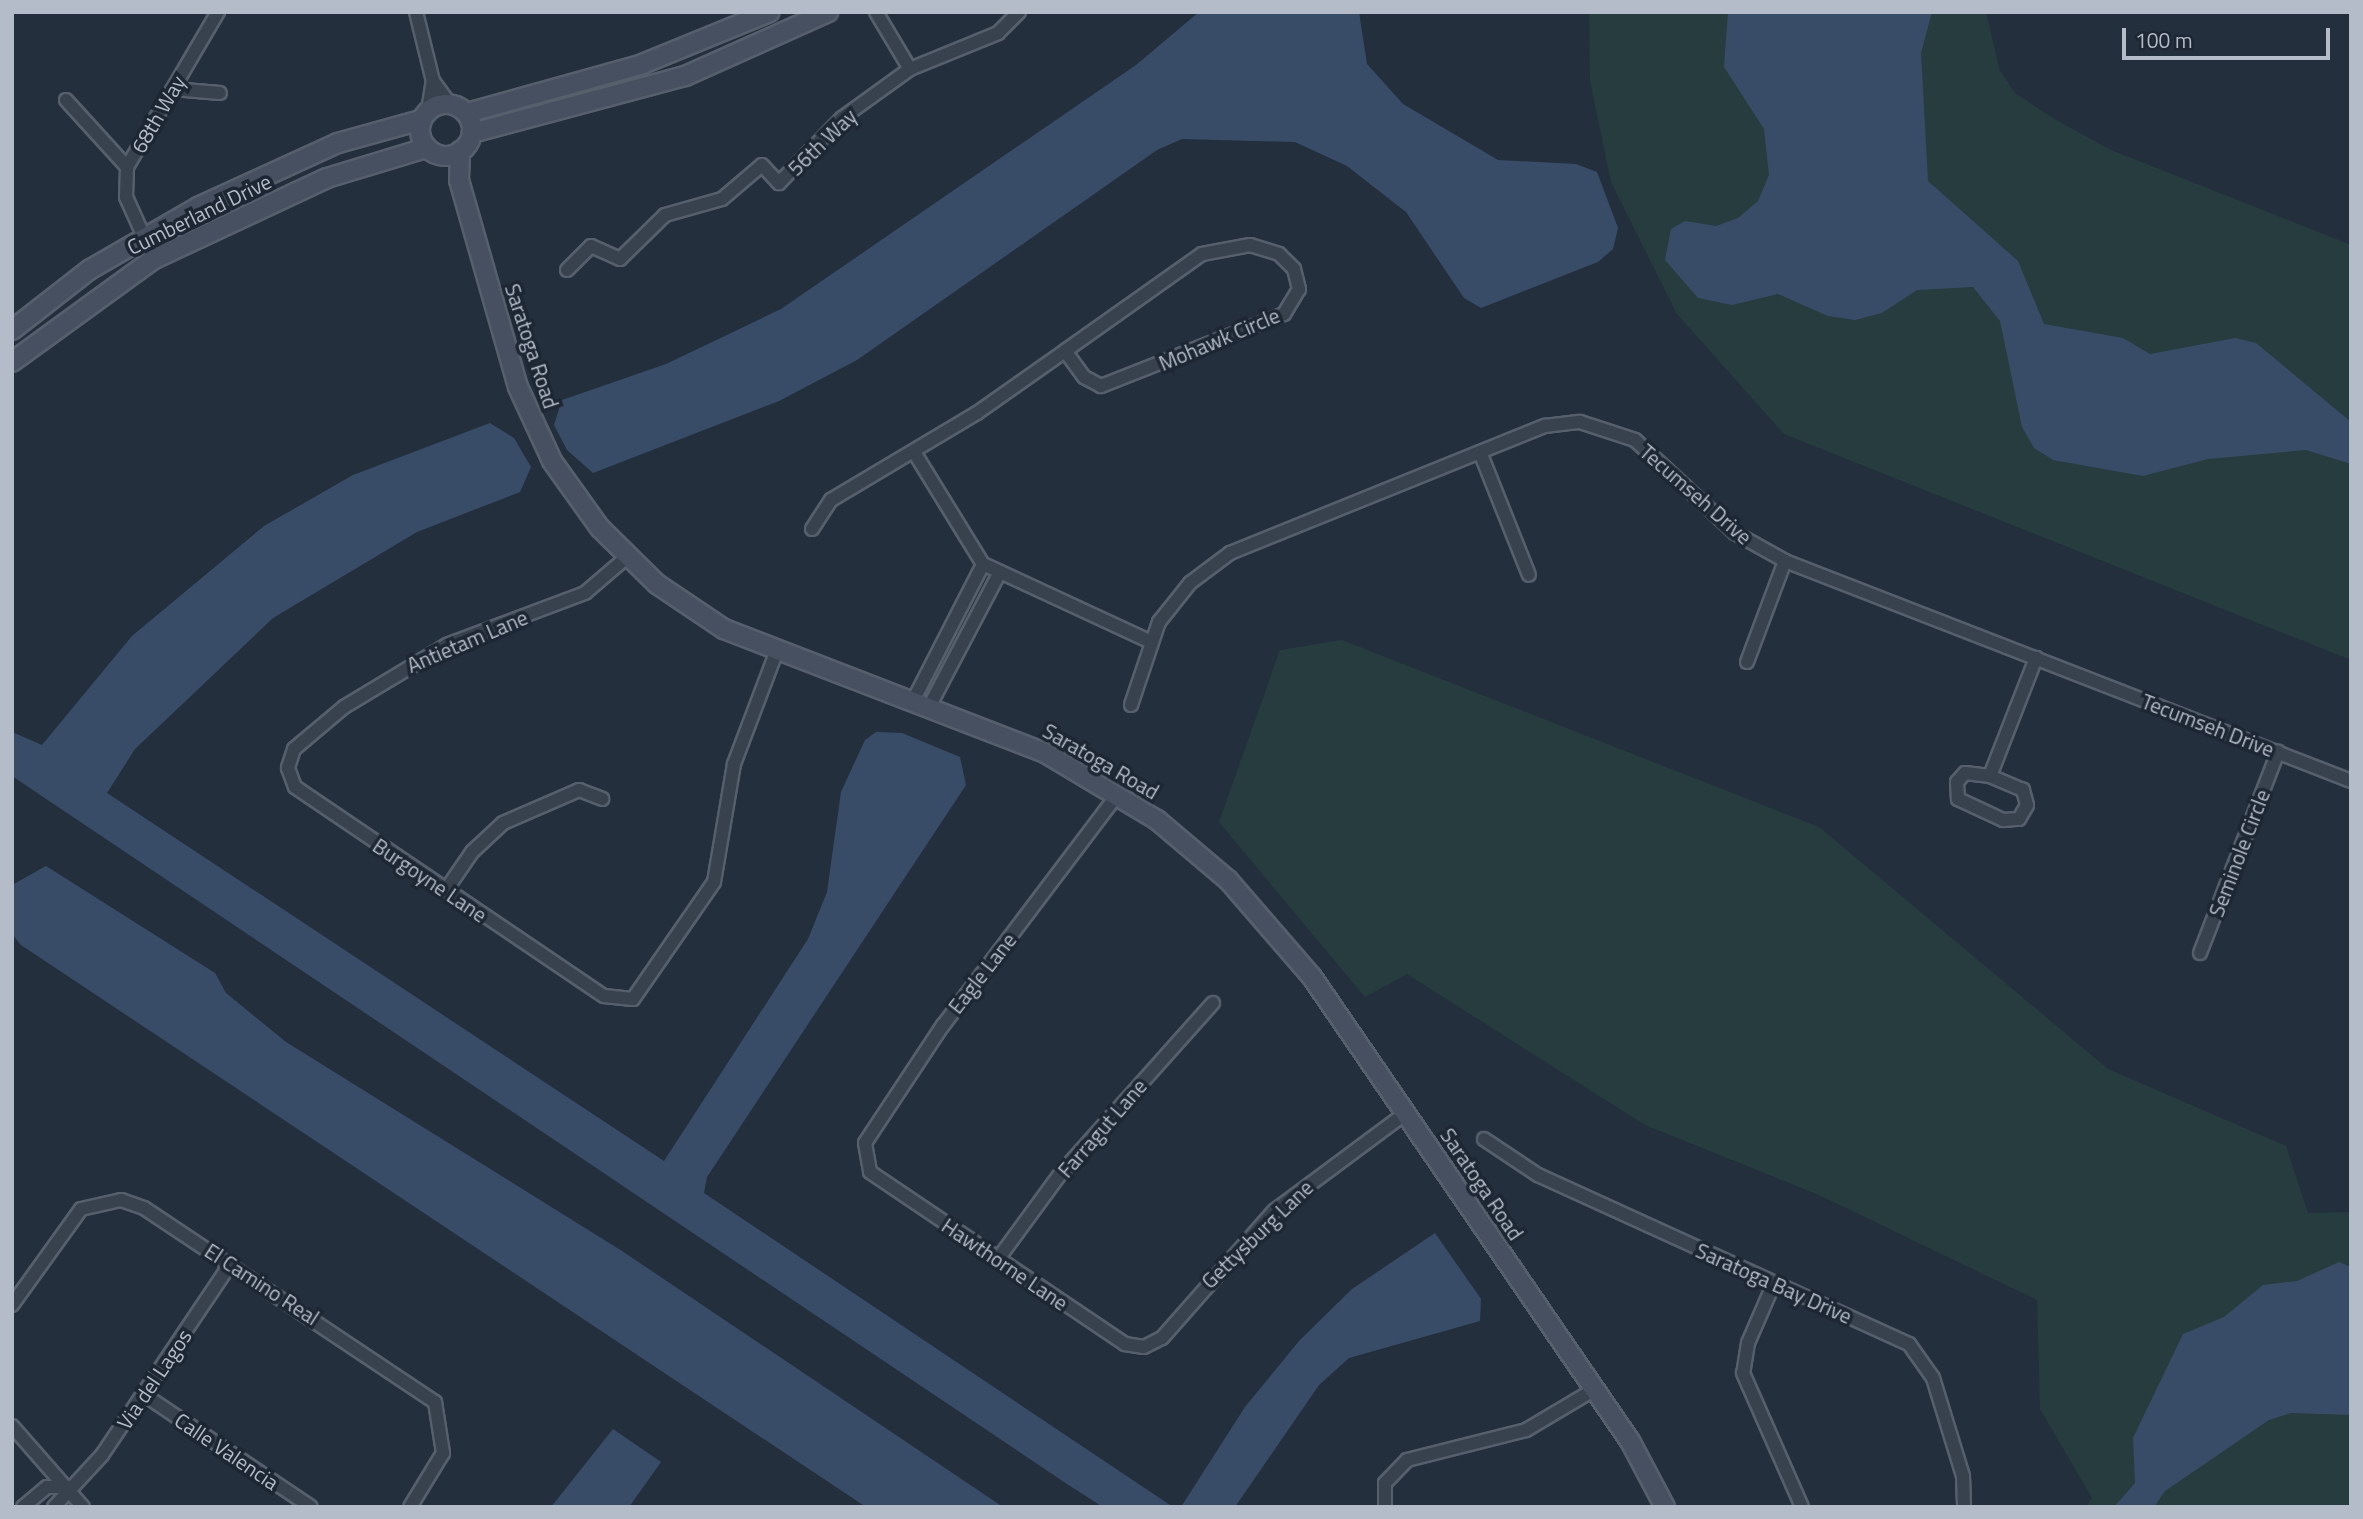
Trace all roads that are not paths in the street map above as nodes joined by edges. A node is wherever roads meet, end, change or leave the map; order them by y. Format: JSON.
{"nodes":[{"id":1,"x":218,"y":12,"type":"edge"},
{"id":2,"x":416,"y":12,"type":"edge"},
{"id":3,"x":770,"y":12,"type":"edge"},
{"id":4,"x":828,"y":12,"type":"edge"},
{"id":5,"x":876,"y":12,"type":"edge"},
{"id":6,"x":1018,"y":12,"type":"edge"},
{"id":7,"x":910,"y":69,"type":"junction"},
{"id":8,"x":433,"y":81,"type":"junction"},
{"id":9,"x":173,"y":89,"type":"junction"},
{"id":10,"x":220,"y":93,"type":"dead end"},
{"id":11,"x":66,"y":100,"type":"dead end"},
{"id":12,"x":449,"y":103,"type":"junction"},
{"id":13,"x":467,"y":113,"type":"junction"},
{"id":14,"x":424,"y":115,"type":"junction"},
{"id":15,"x":472,"y":133,"type":"junction"},
{"id":16,"x":460,"y":151,"type":"junction"},
{"id":17,"x":433,"y":152,"type":"junction"},
{"id":18,"x":127,"y":167,"type":"junction"},
{"id":19,"x":460,"y":180,"type":"junction"},
{"id":20,"x":145,"y":238,"type":"junction"},
{"id":21,"x":154,"y":259,"type":"junction"},
{"id":22,"x":567,"y":270,"type":"dead end"},
{"id":23,"x":12,"y":330,"type":"edge"},
{"id":24,"x":1065,"y":351,"type":"junction"},
{"id":25,"x":12,"y":362,"type":"edge"},
{"id":26,"x":915,"y":452,"type":"junction"},
{"id":27,"x":1480,"y":452,"type":"junction"},
{"id":28,"x":812,"y":529,"type":"dead end"},
{"id":29,"x":627,"y":557,"type":"junction"},
{"id":30,"x":1785,"y":561,"type":"junction"},
{"id":31,"x":983,"y":564,"type":"junction"},
{"id":32,"x":999,"y":574,"type":"junction"},
{"id":33,"x":1530,"y":575,"type":"dead end"},
{"id":34,"x":1149,"y":641,"type":"junction"},
{"id":35,"x":776,"y":653,"type":"junction"},
{"id":36,"x":2036,"y":658,"type":"junction"},
{"id":37,"x":1747,"y":662,"type":"dead end"},
{"id":38,"x":1131,"y":705,"type":"dead end"},
{"id":39,"x":920,"y":706,"type":"junction"},
{"id":40,"x":2278,"y":752,"type":"junction"},
{"id":41,"x":288,"y":768,"type":"joint"},
{"id":42,"x":1990,"y":776,"type":"junction"},
{"id":43,"x":2351,"y":781,"type":"edge"},
{"id":44,"x":1118,"y":794,"type":"junction"},
{"id":45,"x":602,"y":799,"type":"dead end"},
{"id":46,"x":446,"y":891,"type":"junction"},
{"id":47,"x":2200,"y":953,"type":"dead end"},
{"id":48,"x":1213,"y":1003,"type":"dead end"},
{"id":49,"x":1406,"y":1113,"type":"junction"},
{"id":50,"x":1484,"y":1139,"type":"dead end"},
{"id":51,"x":865,"y":1163,"type":"joint"},
{"id":52,"x":998,"y":1259,"type":"junction"},
{"id":53,"x":231,"y":1263,"type":"junction"},
{"id":54,"x":1774,"y":1283,"type":"junction"},
{"id":55,"x":12,"y":1306,"type":"edge"},
{"id":56,"x":1154,"y":1344,"type":"joint"},
{"id":57,"x":1595,"y":1389,"type":"junction"},
{"id":58,"x":143,"y":1394,"type":"junction"},
{"id":59,"x":12,"y":1426,"type":"edge"},
{"id":60,"x":68,"y":1487,"type":"junction"},
{"id":61,"x":23,"y":1507,"type":"edge"},
{"id":62,"x":54,"y":1507,"type":"edge"},
{"id":63,"x":83,"y":1507,"type":"edge"},
{"id":64,"x":311,"y":1507,"type":"edge"},
{"id":65,"x":410,"y":1507,"type":"edge"},
{"id":66,"x":1384,"y":1507,"type":"edge"},
{"id":67,"x":1665,"y":1507,"type":"edge"},
{"id":68,"x":1802,"y":1507,"type":"edge"},
{"id":69,"x":1964,"y":1507,"type":"edge"}],
"edges":[{"from":1,"to":9,"type":"street","name":"68th Way"},
{"from":2,"to":8,"type":"street"},
{"from":3,"to":13,"type":"street"},
{"from":4,"to":15,"type":"street"},
{"from":5,"to":7,"type":"street"},
{"from":6,"to":7,"type":"street"},
{"from":7,"to":22,"type":"street","name":"56th Way"},
{"from":8,"to":12,"type":"street"},
{"from":8,"to":14,"type":"street"},
{"from":9,"to":10,"type":"street"},
{"from":9,"to":18,"type":"street","name":"68th Way"},
{"from":11,"to":18,"type":"street"},
{"from":12,"to":13,"type":"street"},
{"from":12,"to":14,"type":"street","name":"Cumberland Drive"},
{"from":13,"to":15,"type":"street"},
{"from":14,"to":17,"type":"street"},
{"from":14,"to":20,"type":"street","name":"Cumberland Drive"},
{"from":15,"to":16,"type":"street"},
{"from":16,"to":17,"type":"street","name":"Cumberland Drive"},
{"from":16,"to":19,"type":"street","name":"Saratoga Road"},
{"from":17,"to":19,"type":"street","name":"Saratoga Road"},
{"from":17,"to":21,"type":"street","name":"Cumberland Drive"},
{"from":18,"to":20,"type":"street","name":"68th Way"},
{"from":19,"to":29,"type":"street","name":"Saratoga Road"},
{"from":20,"to":21,"type":"street","name":"68th Way"},
{"from":20,"to":23,"type":"street","name":"Cumberland Drive"},
{"from":21,"to":25,"type":"street","name":"Cumberland Drive"},
{"from":24,"to":24,"type":"street","name":"Mohawk Circle"},
{"from":24,"to":26,"type":"street","name":"Mohawk Circle"},
{"from":26,"to":28,"type":"street","name":"Mohawk Circle"},
{"from":26,"to":31,"type":"street"},
{"from":27,"to":30,"type":"street","name":"Tecumseh Drive"},
{"from":27,"to":33,"type":"street"},
{"from":27,"to":34,"type":"street","name":"Tecumseh Drive"},
{"from":29,"to":35,"type":"street","name":"Saratoga Road"},
{"from":29,"to":41,"type":"street","name":"Antietam Lane"},
{"from":30,"to":36,"type":"street","name":"Tecumseh Drive"},
{"from":30,"to":37,"type":"street"},
{"from":31,"to":32,"type":"street"},
{"from":31,"to":39,"type":"street"},
{"from":32,"to":34,"type":"street"},
{"from":32,"to":39,"type":"street"},
{"from":34,"to":38,"type":"street","name":"Tecumseh Drive"},
{"from":35,"to":39,"type":"street","name":"Saratoga Road"},
{"from":35,"to":46,"type":"street","name":"Burgoyne Lane"},
{"from":36,"to":40,"type":"street","name":"Tecumseh Drive"},
{"from":36,"to":42,"type":"street"},
{"from":39,"to":44,"type":"street","name":"Saratoga Road"},
{"from":40,"to":43,"type":"street","name":"Tecumseh Drive"},
{"from":40,"to":47,"type":"street","name":"Seminole Circle"},
{"from":41,"to":46,"type":"street","name":"Burgoyne Lane"},
{"from":42,"to":42,"type":"street"},
{"from":44,"to":49,"type":"street","name":"Saratoga Road"},
{"from":44,"to":51,"type":"street","name":"Eagle Lane"},
{"from":45,"to":46,"type":"street"},
{"from":48,"to":52,"type":"street","name":"Farragut Lane"},
{"from":49,"to":56,"type":"street","name":"Gettysburg Lane"},
{"from":49,"to":57,"type":"street","name":"Saratoga Road"},
{"from":50,"to":54,"type":"street","name":"Saratoga Bay Drive"},
{"from":51,"to":52,"type":"street","name":"Hawthorne Lane"},
{"from":52,"to":56,"type":"street","name":"Hawthorne Lane"},
{"from":53,"to":55,"type":"street","name":"El Camino Real"},
{"from":53,"to":58,"type":"street","name":"Via del Lagos"},
{"from":53,"to":65,"type":"street","name":"El Camino Real"},
{"from":54,"to":68,"type":"street"},
{"from":54,"to":69,"type":"street","name":"Saratoga Bay Drive"},
{"from":57,"to":66,"type":"street"},
{"from":57,"to":67,"type":"street","name":"Saratoga Road"},
{"from":58,"to":60,"type":"street","name":"Via del Lagos"},
{"from":58,"to":64,"type":"street","name":"Calle Valencia"},
{"from":59,"to":60,"type":"street"},
{"from":60,"to":61,"type":"street","name":"Via del Lagos"},
{"from":60,"to":62,"type":"street","name":"Via del Lagos"},
{"from":60,"to":63,"type":"street"}]}
